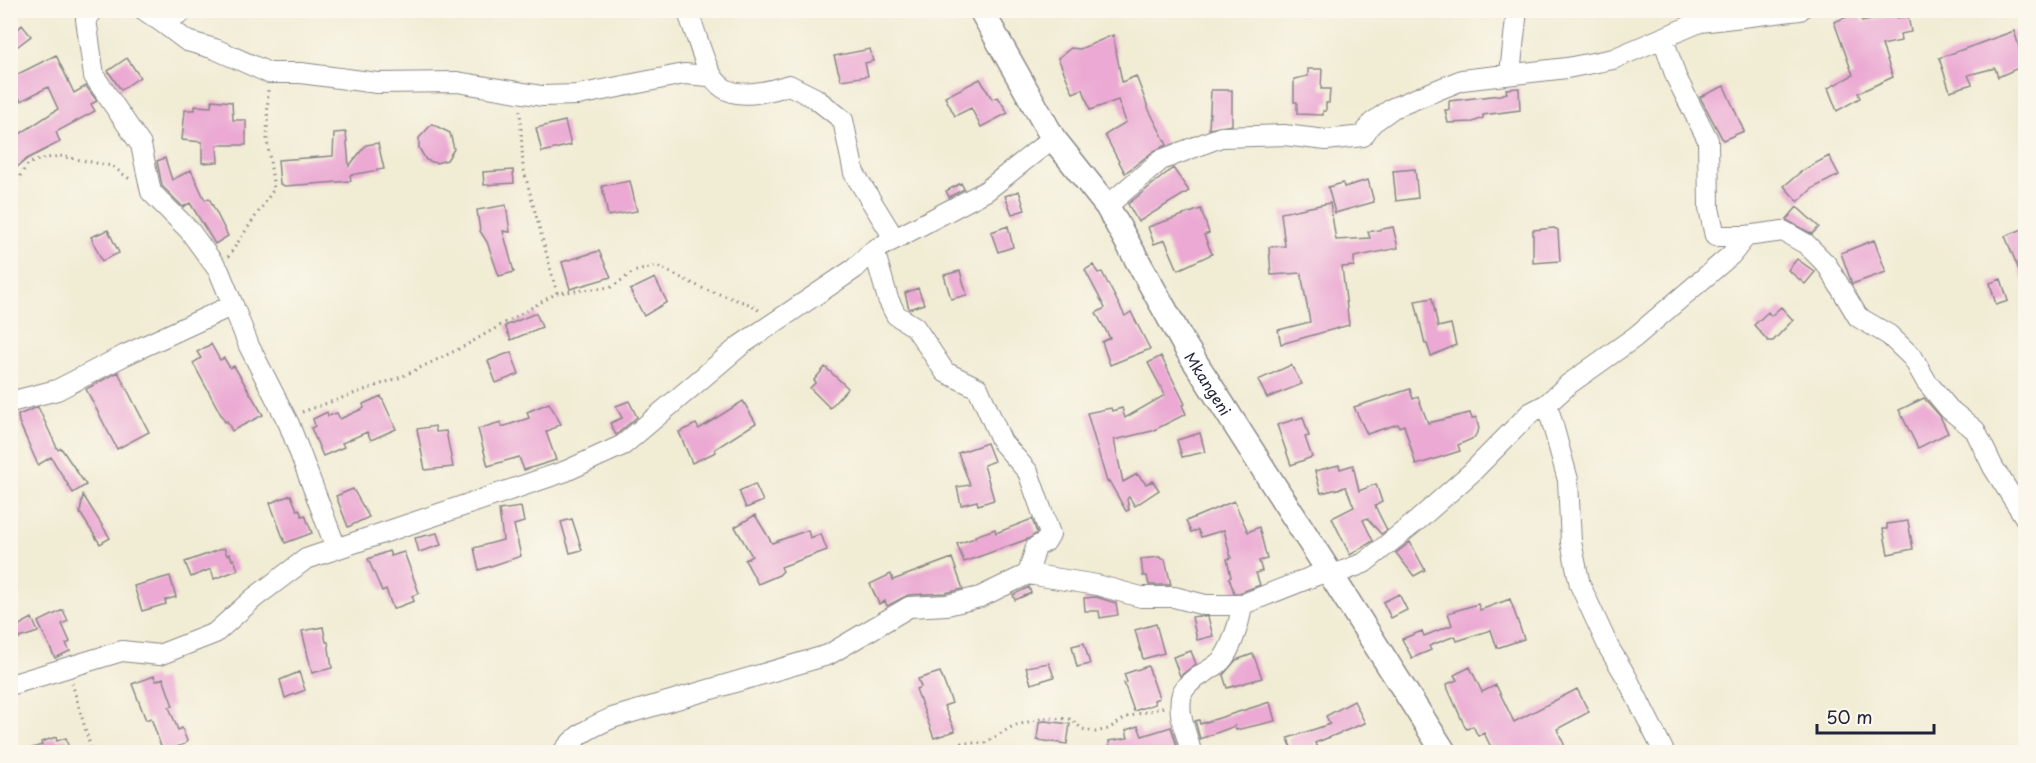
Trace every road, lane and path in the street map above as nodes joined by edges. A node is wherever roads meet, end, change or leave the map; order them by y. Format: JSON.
{"nodes":[{"id":1,"x":94,"y":10,"type":"edge"},
{"id":2,"x":144,"y":10,"type":"edge"},
{"id":3,"x":184,"y":10,"type":"edge"},
{"id":4,"x":687,"y":10,"type":"edge"},
{"id":5,"x":981,"y":10,"type":"edge"},
{"id":6,"x":1517,"y":10,"type":"edge"},
{"id":7,"x":1800,"y":10,"type":"edge"},
{"id":8,"x":163,"y":23,"type":"junction"},
{"id":9,"x":1663,"y":38,"type":"junction"},
{"id":10,"x":269,"y":73,"type":"junction"},
{"id":11,"x":1509,"y":73,"type":"junction"},
{"id":12,"x":709,"y":76,"type":"junction"},
{"id":13,"x":521,"y":93,"type":"junction"},
{"id":14,"x":1053,"y":138,"type":"junction"},
{"id":15,"x":10,"y":191,"type":"edge"},
{"id":16,"x":151,"y":192,"type":"junction"},
{"id":17,"x":1107,"y":206,"type":"junction"},
{"id":18,"x":1746,"y":236,"type":"junction"},
{"id":19,"x":894,"y":238,"type":"junction"},
{"id":20,"x":874,"y":250,"type":"junction"},
{"id":21,"x":219,"y":271,"type":"junction"},
{"id":22,"x":557,"y":293,"type":"junction"},
{"id":23,"x":233,"y":305,"type":"junction"},
{"id":24,"x":771,"y":324,"type":"junction"},
{"id":25,"x":10,"y":402,"type":"edge"},
{"id":26,"x":1547,"y":404,"type":"junction"},
{"id":27,"x":287,"y":420,"type":"junction"},
{"id":28,"x":2025,"y":519,"type":"edge"},
{"id":29,"x":336,"y":548,"type":"junction"},
{"id":30,"x":1028,"y":574,"type":"junction"},
{"id":31,"x":1329,"y":574,"type":"junction"},
{"id":32,"x":1241,"y":606,"type":"junction"},
{"id":33,"x":68,"y":667,"type":"junction"},
{"id":34,"x":10,"y":685,"type":"edge"},
{"id":35,"x":1181,"y":697,"type":"junction"},
{"id":36,"x":92,"y":753,"type":"edge"},
{"id":37,"x":563,"y":753,"type":"edge"},
{"id":38,"x":932,"y":753,"type":"edge"},
{"id":39,"x":1191,"y":753,"type":"edge"},
{"id":40,"x":1444,"y":753,"type":"edge"},
{"id":41,"x":1664,"y":753,"type":"edge"}],
"edges":[{"from":1,"to":16,"type":"street"},
{"from":2,"to":8,"type":"street"},
{"from":3,"to":8,"type":"street"},
{"from":4,"to":12,"type":"street"},
{"from":5,"to":14,"type":"street","name":"Mkangeni"},
{"from":6,"to":11,"type":"street"},
{"from":7,"to":9,"type":"street"},
{"from":8,"to":10,"type":"street"},
{"from":9,"to":11,"type":"street"},
{"from":9,"to":18,"type":"street"},
{"from":10,"to":13,"type":"street"},
{"from":10,"to":21,"type":"path"},
{"from":11,"to":17,"type":"street"},
{"from":12,"to":13,"type":"street"},
{"from":12,"to":19,"type":"street"},
{"from":13,"to":22,"type":"path"},
{"from":14,"to":17,"type":"street","name":"Mkangeni"},
{"from":14,"to":19,"type":"street"},
{"from":15,"to":16,"type":"path"},
{"from":16,"to":21,"type":"street"},
{"from":17,"to":31,"type":"street","name":"Mkangeni"},
{"from":18,"to":26,"type":"street"},
{"from":18,"to":28,"type":"street"},
{"from":19,"to":20,"type":"street"},
{"from":20,"to":24,"type":"street"},
{"from":20,"to":30,"type":"street"},
{"from":21,"to":23,"type":"street"},
{"from":22,"to":24,"type":"path"},
{"from":22,"to":27,"type":"path"},
{"from":23,"to":25,"type":"street"},
{"from":23,"to":27,"type":"street"},
{"from":24,"to":29,"type":"street"},
{"from":26,"to":31,"type":"street"},
{"from":26,"to":41,"type":"street"},
{"from":27,"to":29,"type":"street"},
{"from":29,"to":33,"type":"street"},
{"from":30,"to":32,"type":"street"},
{"from":30,"to":37,"type":"street"},
{"from":31,"to":32,"type":"street"},
{"from":31,"to":40,"type":"street","name":"Mkangeni"},
{"from":32,"to":35,"type":"street"},
{"from":33,"to":34,"type":"street"},
{"from":33,"to":36,"type":"path"},
{"from":35,"to":38,"type":"path"},
{"from":35,"to":39,"type":"street"}]}
